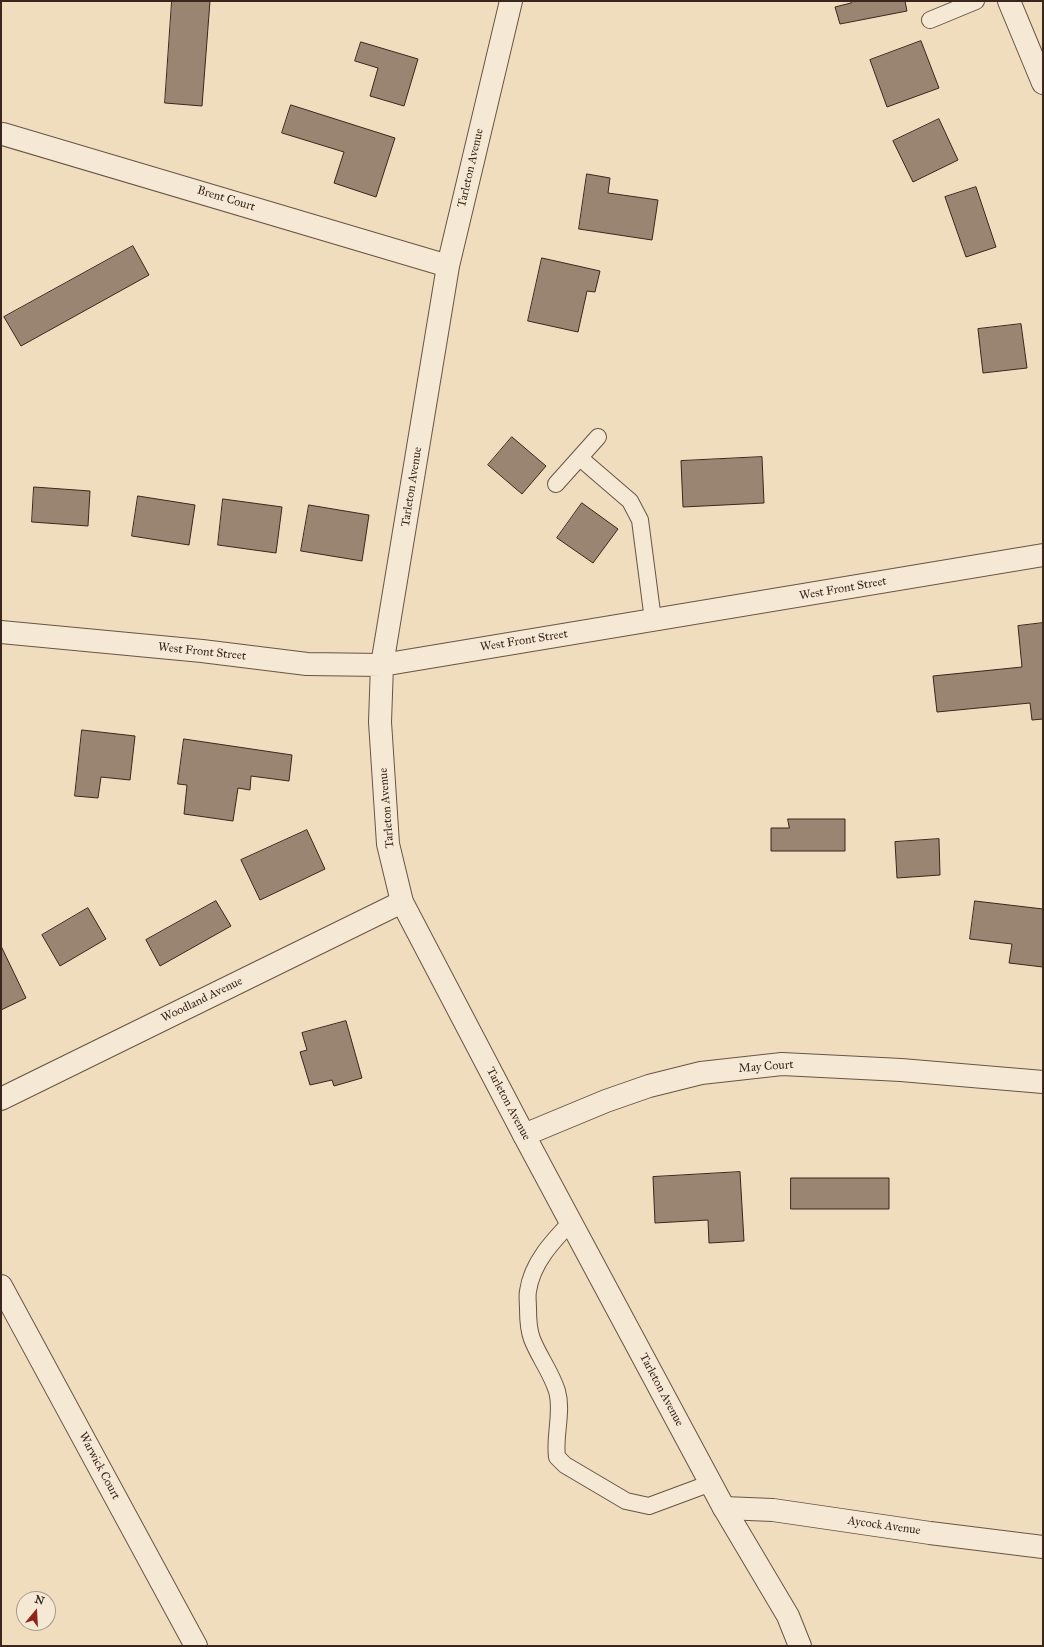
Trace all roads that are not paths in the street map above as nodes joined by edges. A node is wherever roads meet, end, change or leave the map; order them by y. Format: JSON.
{"nodes":[{"id":1,"x":511,"y":1,"type":"edge"},
{"id":2,"x":976,"y":1,"type":"edge"},
{"id":3,"x":1009,"y":1,"type":"edge"},
{"id":4,"x":930,"y":20,"type":"dead end"},
{"id":5,"x":1043,"y":83,"type":"edge"},
{"id":6,"x":3,"y":134,"type":"dead end"},
{"id":7,"x":448,"y":266,"type":"junction"},
{"id":8,"x":598,"y":437,"type":"dead end"},
{"id":9,"x":580,"y":458,"type":"junction"},
{"id":10,"x":556,"y":484,"type":"dead end"},
{"id":11,"x":1043,"y":555,"type":"edge"},
{"id":12,"x":653,"y":620,"type":"junction"},
{"id":13,"x":1,"y":632,"type":"edge"},
{"id":14,"x":382,"y":665,"type":"junction"},
{"id":15,"x":402,"y":902,"type":"junction"},
{"id":16,"x":1043,"y":1082,"type":"edge"},
{"id":17,"x":1,"y":1098,"type":"edge"},
{"id":18,"x":524,"y":1135,"type":"junction"},
{"id":19,"x":571,"y":1222,"type":"junction"},
{"id":20,"x":1,"y":1286,"type":"edge"},
{"id":21,"x":711,"y":1483,"type":"junction"},
{"id":22,"x":724,"y":1508,"type":"junction"},
{"id":23,"x":1043,"y":1547,"type":"edge"},
{"id":24,"x":196,"y":1646,"type":"edge"},
{"id":25,"x":800,"y":1646,"type":"edge"}],
"edges":[{"from":1,"to":7,"type":"street","name":"Tarleton Avenue"},
{"from":2,"to":4,"type":"lane"},
{"from":3,"to":5,"type":"street"},
{"from":6,"to":7,"type":"street","name":"Brent Court"},
{"from":7,"to":14,"type":"street","name":"Tarleton Avenue"},
{"from":8,"to":9,"type":"lane"},
{"from":9,"to":10,"type":"lane"},
{"from":9,"to":12,"type":"lane"},
{"from":11,"to":12,"type":"street","name":"West Front Street"},
{"from":12,"to":14,"type":"street","name":"West Front Street"},
{"from":13,"to":14,"type":"street","name":"West Front Street"},
{"from":14,"to":15,"type":"street","name":"Tarleton Avenue"},
{"from":15,"to":17,"type":"street","name":"Woodland Avenue"},
{"from":15,"to":18,"type":"street","name":"Tarleton Avenue"},
{"from":16,"to":18,"type":"street","name":"May Court"},
{"from":18,"to":19,"type":"street","name":"Tarleton Avenue"},
{"from":19,"to":21,"type":"street","name":"Tarleton Avenue"},
{"from":19,"to":21,"type":"lane"},
{"from":20,"to":24,"type":"street","name":"Warwick Court"},
{"from":21,"to":22,"type":"street","name":"Tarleton Avenue"},
{"from":22,"to":23,"type":"street","name":"Aycock Avenue"},
{"from":22,"to":25,"type":"street","name":"Tarleton Avenue"}]}
